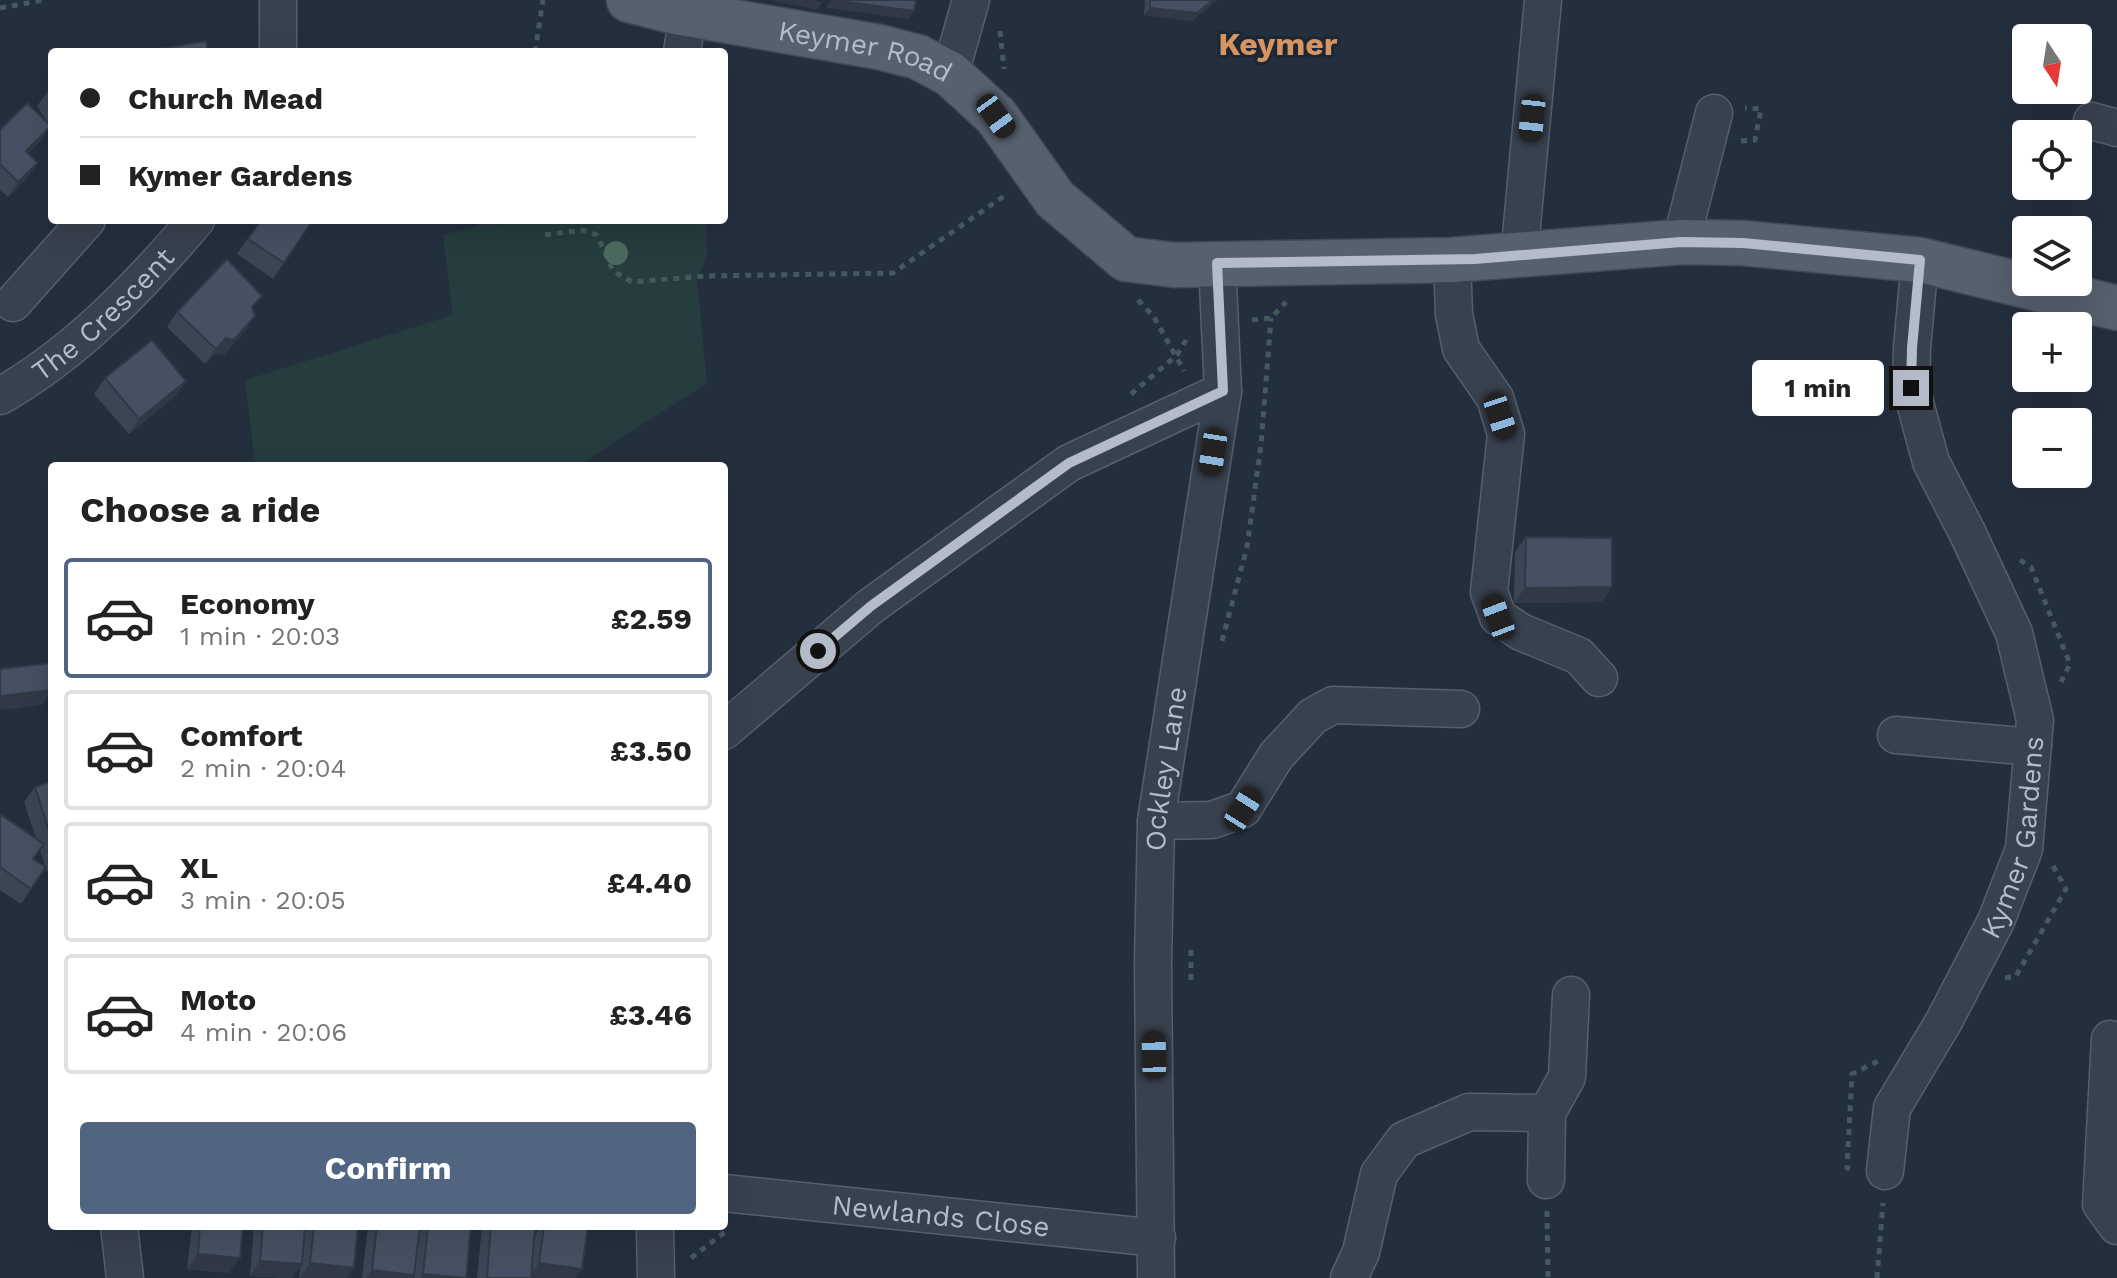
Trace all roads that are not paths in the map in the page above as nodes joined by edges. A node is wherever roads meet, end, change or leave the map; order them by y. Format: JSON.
{"nodes":[{"id":1,"x":278,"y":0,"type":"edge"},
{"id":2,"x":629,"y":0,"type":"edge"},
{"id":3,"x":1543,"y":0,"type":"edge"},
{"id":4,"x":985,"y":10,"type":"edge"},
{"id":5,"x":705,"y":21,"type":"edge"},
{"id":6,"x":278,"y":48,"type":"edge"},
{"id":7,"x":950,"y":74,"type":"junction"},
{"id":8,"x":1714,"y":113,"type":"dead end"},
{"id":9,"x":83,"y":224,"type":"edge"},
{"id":10,"x":193,"y":224,"type":"edge"},
{"id":11,"x":1681,"y":242,"type":"junction"},
{"id":12,"x":1519,"y":257,"type":"junction"},
{"id":13,"x":1452,"y":260,"type":"junction"},
{"id":14,"x":1920,"y":260,"type":"junction"},
{"id":15,"x":1217,"y":263,"type":"junction"},
{"id":16,"x":13,"y":303,"type":"dead end"},
{"id":17,"x":2117,"y":308,"type":"edge"},
{"id":18,"x":1223,"y":391,"type":"junction"},
{"id":19,"x":0,"y":396,"type":"edge"},
{"id":20,"x":1599,"y":678,"type":"dead end"},
{"id":21,"x":1461,"y":709,"type":"dead end"},
{"id":22,"x":728,"y":728,"type":"edge"},
{"id":23,"x":1896,"y":735,"type":"dead end"},
{"id":24,"x":2033,"y":747,"type":"junction"},
{"id":25,"x":1156,"y":821,"type":"junction"},
{"id":26,"x":1571,"y":995,"type":"dead end"},
{"id":27,"x":2110,"y":1039,"type":"dead end"},
{"id":28,"x":1885,"y":1171,"type":"road end"},
{"id":29,"x":728,"y":1193,"type":"edge"},
{"id":30,"x":2117,"y":1226,"type":"edge"},
{"id":31,"x":119,"y":1230,"type":"edge"},
{"id":32,"x":656,"y":1230,"type":"edge"},
{"id":33,"x":1157,"y":1238,"type":"junction"},
{"id":34,"x":669,"y":1272,"type":"edge"},
{"id":35,"x":125,"y":1278,"type":"edge"},
{"id":36,"x":1156,"y":1278,"type":"edge"},
{"id":37,"x":1349,"y":1278,"type":"edge"}],
"edges":[{"from":1,"to":6,"type":"street"},
{"from":2,"to":5,"type":"main road","name":"Keymer Road"},
{"from":3,"to":12,"type":"street"},
{"from":4,"to":7,"type":"street"},
{"from":5,"to":7,"type":"main road","name":"Keymer Road"},
{"from":7,"to":15,"type":"main road","name":"Keymer Road"},
{"from":8,"to":11,"type":"street"},
{"from":9,"to":16,"type":"street"},
{"from":10,"to":19,"type":"street","name":"The Crescent"},
{"from":11,"to":12,"type":"main road","name":"Keymer Road"},
{"from":11,"to":14,"type":"main road","name":"Keymer Road"},
{"from":12,"to":13,"type":"main road","name":"Keymer Road"},
{"from":13,"to":15,"type":"main road","name":"Keymer Road"},
{"from":13,"to":20,"type":"street"},
{"from":14,"to":17,"type":"main road","name":"Keymer Road"},
{"from":14,"to":24,"type":"street","name":"Kymer Gardens"},
{"from":15,"to":18,"type":"street","name":"Ockley Lane"},
{"from":18,"to":22,"type":"street"},
{"from":18,"to":25,"type":"street","name":"Ockley Lane"},
{"from":21,"to":25,"type":"street"},
{"from":23,"to":24,"type":"street"},
{"from":24,"to":28,"type":"street","name":"Kymer Gardens"},
{"from":25,"to":33,"type":"street","name":"Ockley Lane"},
{"from":26,"to":37,"type":"street"},
{"from":27,"to":30,"type":"street"},
{"from":29,"to":33,"type":"street","name":"Newlands Close"},
{"from":31,"to":35,"type":"street"},
{"from":32,"to":34,"type":"street"},
{"from":33,"to":36,"type":"street","name":"Ockley Lane"}]}
